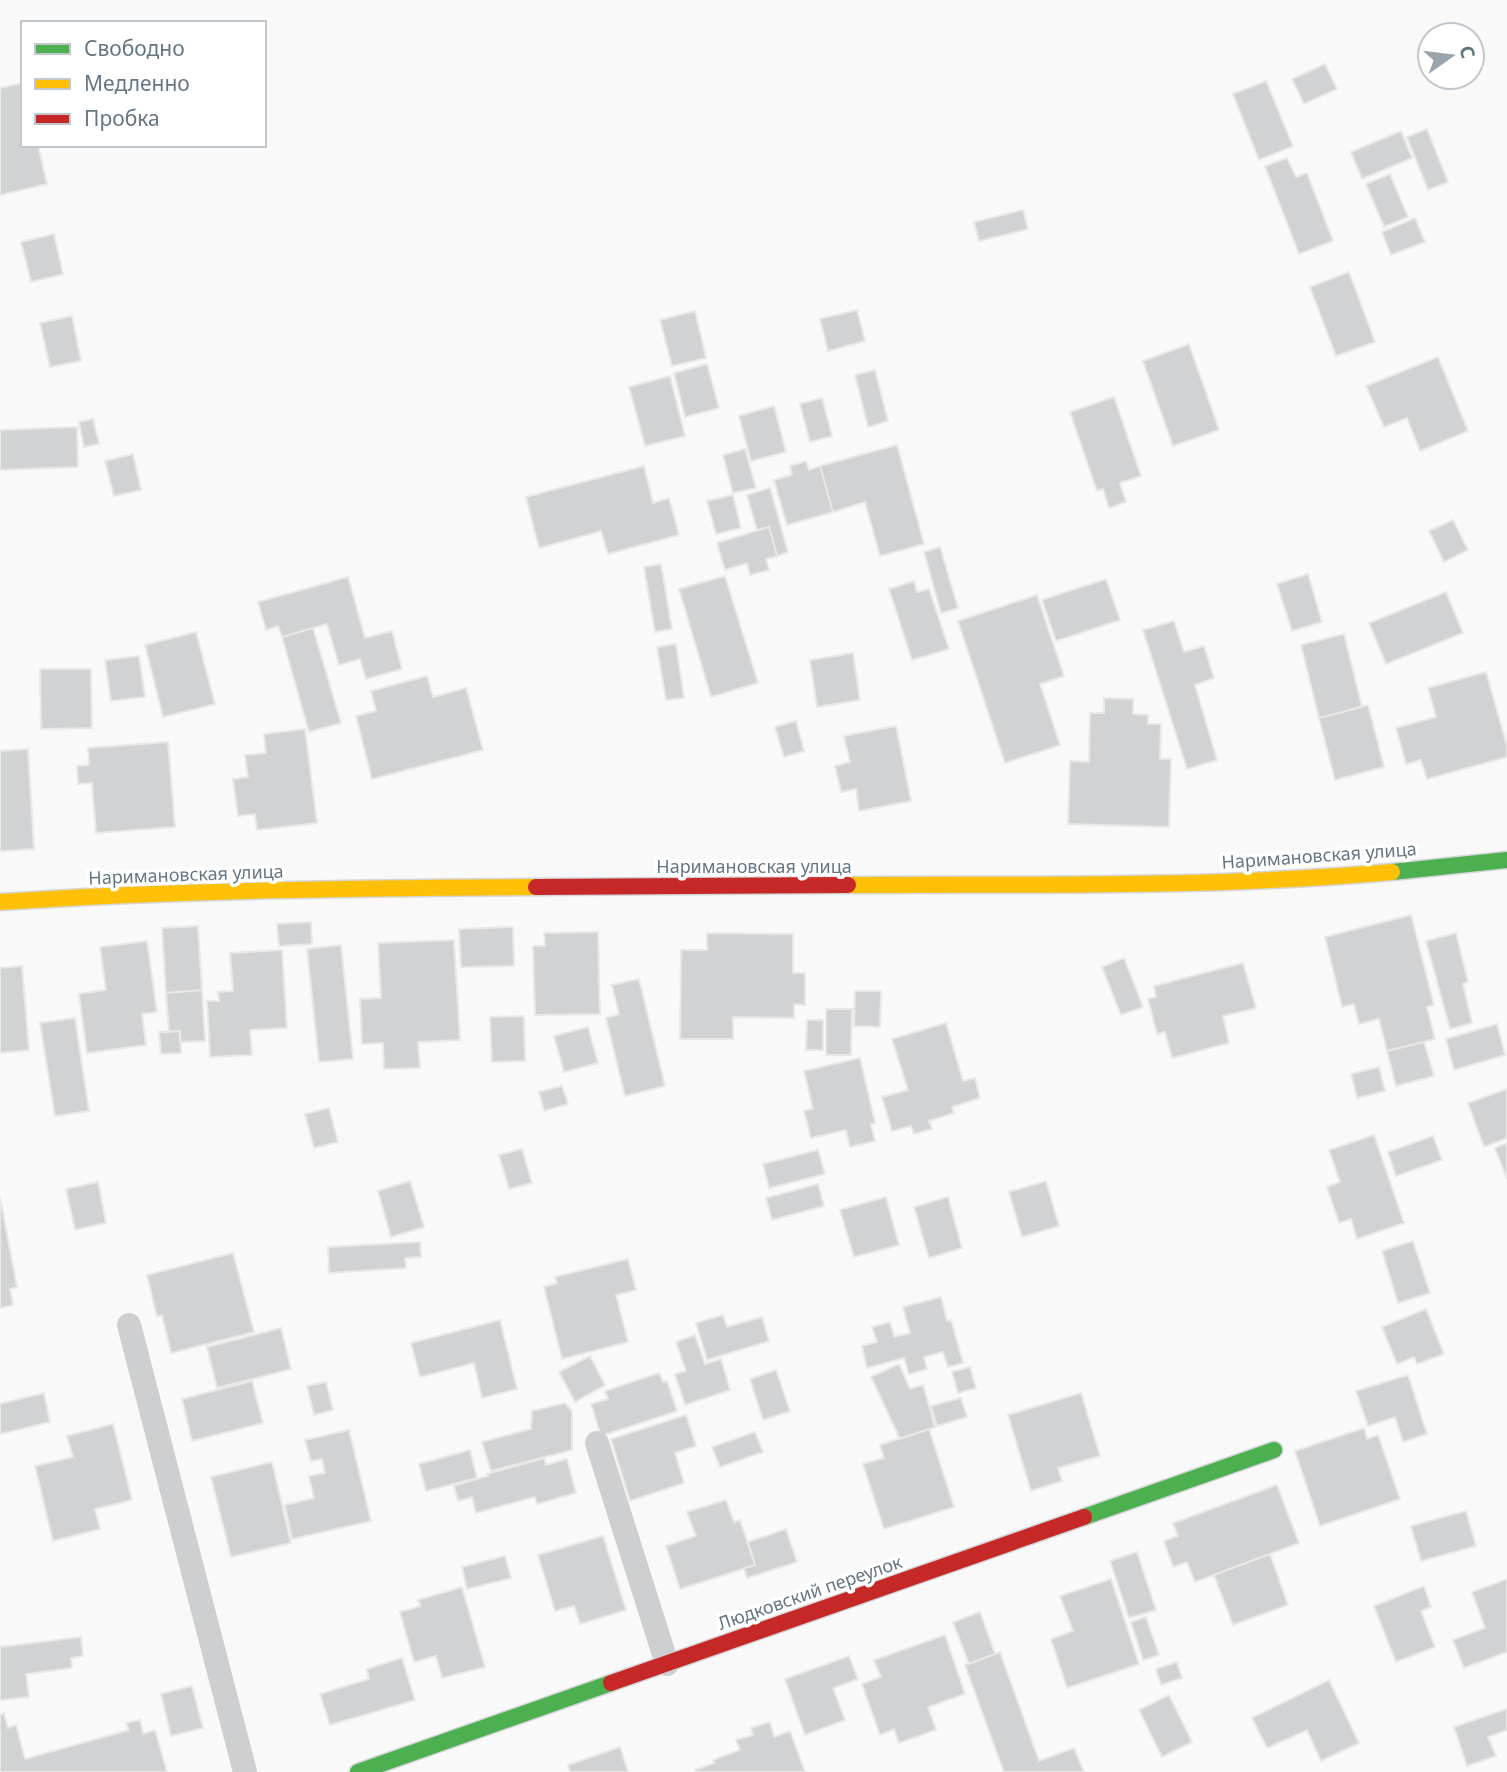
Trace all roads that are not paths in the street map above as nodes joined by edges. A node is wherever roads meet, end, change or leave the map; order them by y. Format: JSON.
{"nodes":[{"id":1,"x":1507,"y":860,"type":"edge"},
{"id":2,"x":0,"y":902,"type":"edge"},
{"id":3,"x":129,"y":1325,"type":"dead end"},
{"id":4,"x":597,"y":1443,"type":"dead end"},
{"id":5,"x":1274,"y":1450,"type":"dead end"},
{"id":6,"x":667,"y":1664,"type":"junction"},
{"id":7,"x":245,"y":1772,"type":"edge"},
{"id":8,"x":358,"y":1772,"type":"edge"}],
"edges":[{"from":1,"to":2,"type":"main road","name":"Наримановская улица"},
{"from":3,"to":7,"type":"lane"},
{"from":4,"to":6,"type":"lane"},
{"from":5,"to":6,"type":"main road","name":"Людковский переулок"},
{"from":6,"to":8,"type":"main road","name":"Людковский переулок"}]}
